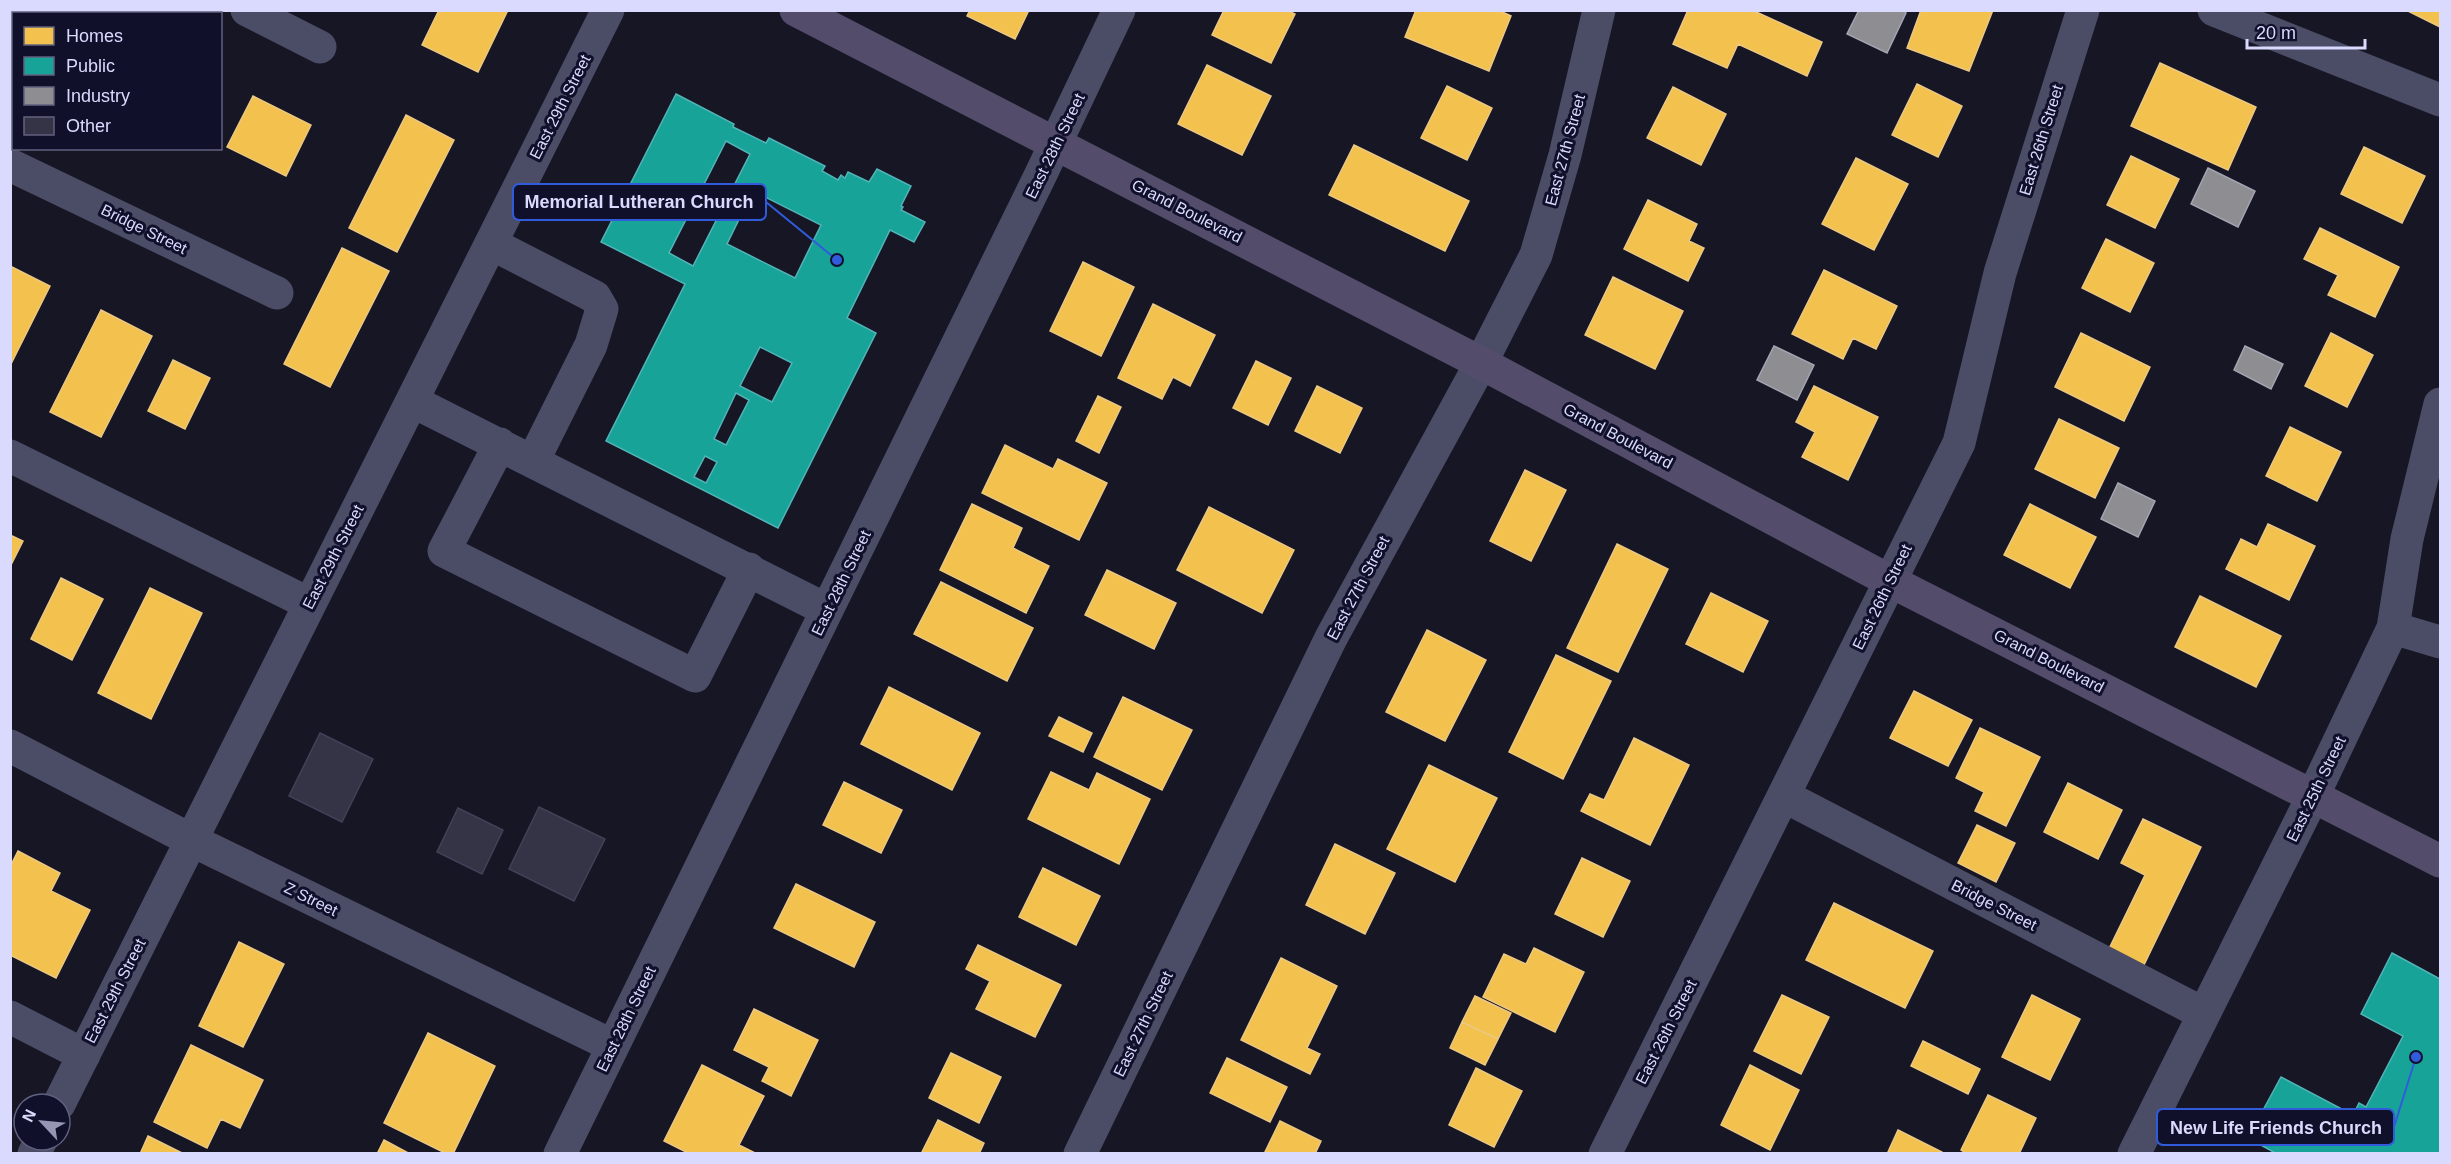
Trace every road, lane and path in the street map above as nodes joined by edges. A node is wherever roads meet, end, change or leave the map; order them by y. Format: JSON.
{"nodes":[{"id":1,"x":247,"y":10,"type":"edge"},
{"id":2,"x":608,"y":10,"type":"edge"},
{"id":3,"x":796,"y":10,"type":"edge"},
{"id":4,"x":1119,"y":10,"type":"edge"},
{"id":5,"x":1599,"y":10,"type":"edge"},
{"id":6,"x":2083,"y":10,"type":"edge"},
{"id":7,"x":2214,"y":10,"type":"edge"},
{"id":8,"x":320,"y":48,"type":"dead end"},
{"id":9,"x":2440,"y":100,"type":"edge"},
{"id":10,"x":1056,"y":144,"type":"junction"},
{"id":11,"x":10,"y":165,"type":"edge"},
{"id":12,"x":492,"y":244,"type":"junction"},
{"id":13,"x":277,"y":293,"type":"dead end"},
{"id":14,"x":1481,"y":363,"type":"junction"},
{"id":15,"x":412,"y":401,"type":"junction"},
{"id":16,"x":2440,"y":404,"type":"edge"},
{"id":17,"x":500,"y":444,"type":"junction"},
{"id":18,"x":10,"y":456,"type":"edge"},
{"id":19,"x":533,"y":461,"type":"junction"},
{"id":20,"x":748,"y":569,"type":"junction"},
{"id":21,"x":1890,"y":580,"type":"junction"},
{"id":22,"x":310,"y":604,"type":"junction"},
{"id":23,"x":827,"y":610,"type":"junction"},
{"id":24,"x":2394,"y":628,"type":"junction"},
{"id":25,"x":2440,"y":642,"type":"edge"},
{"id":26,"x":10,"y":746,"type":"edge"},
{"id":27,"x":1784,"y":796,"type":"junction"},
{"id":28,"x":2313,"y":796,"type":"junction"},
{"id":29,"x":191,"y":840,"type":"junction"},
{"id":30,"x":2440,"y":861,"type":"edge"},
{"id":31,"x":2204,"y":1014,"type":"junction"},
{"id":32,"x":10,"y":1017,"type":"edge"},
{"id":33,"x":613,"y":1046,"type":"junction"},
{"id":34,"x":84,"y":1055,"type":"junction"},
{"id":35,"x":65,"y":1092,"type":"edge"},
{"id":36,"x":2137,"y":1152,"type":"edge"},
{"id":37,"x":560,"y":1154,"type":"edge"},
{"id":38,"x":1080,"y":1154,"type":"edge"},
{"id":39,"x":1605,"y":1154,"type":"edge"}],
"edges":[{"from":1,"to":8,"type":"street"},
{"from":2,"to":12,"type":"street","name":"East 29th Street"},
{"from":3,"to":10,"type":"main road","name":"Grand Boulevard"},
{"from":4,"to":10,"type":"street","name":"East 28th Street"},
{"from":5,"to":14,"type":"street","name":"East 27th Street"},
{"from":6,"to":21,"type":"street","name":"East 26th Street"},
{"from":7,"to":9,"type":"street"},
{"from":10,"to":14,"type":"main road","name":"Grand Boulevard"},
{"from":10,"to":23,"type":"street","name":"East 28th Street"},
{"from":11,"to":13,"type":"street","name":"Bridge Street"},
{"from":12,"to":15,"type":"street","name":"East 29th Street"},
{"from":12,"to":19,"type":"street"},
{"from":14,"to":21,"type":"main road","name":"Grand Boulevard"},
{"from":14,"to":38,"type":"street","name":"East 27th Street"},
{"from":15,"to":17,"type":"street"},
{"from":15,"to":22,"type":"street","name":"East 29th Street"},
{"from":16,"to":24,"type":"street","name":"East 25th Street"},
{"from":17,"to":19,"type":"street"},
{"from":17,"to":20,"type":"street"},
{"from":18,"to":22,"type":"street"},
{"from":19,"to":20,"type":"street"},
{"from":20,"to":23,"type":"street"},
{"from":21,"to":27,"type":"street","name":"East 26th Street"},
{"from":21,"to":28,"type":"main road","name":"Grand Boulevard"},
{"from":22,"to":29,"type":"street","name":"East 29th Street"},
{"from":23,"to":33,"type":"street","name":"East 28th Street"},
{"from":24,"to":25,"type":"street"},
{"from":24,"to":28,"type":"street","name":"East 25th Street"},
{"from":26,"to":29,"type":"street","name":"Z Street"},
{"from":27,"to":31,"type":"street","name":"Bridge Street"},
{"from":27,"to":39,"type":"street","name":"East 26th Street"},
{"from":28,"to":30,"type":"main road","name":"Grand Boulevard"},
{"from":28,"to":31,"type":"street","name":"East 25th Street"},
{"from":29,"to":33,"type":"street","name":"Z Street"},
{"from":29,"to":34,"type":"street","name":"East 29th Street"},
{"from":31,"to":36,"type":"street","name":"East 25th Street"},
{"from":32,"to":34,"type":"street"},
{"from":33,"to":37,"type":"street","name":"East 28th Street"},
{"from":34,"to":35,"type":"street","name":"East 29th Street"}]}
